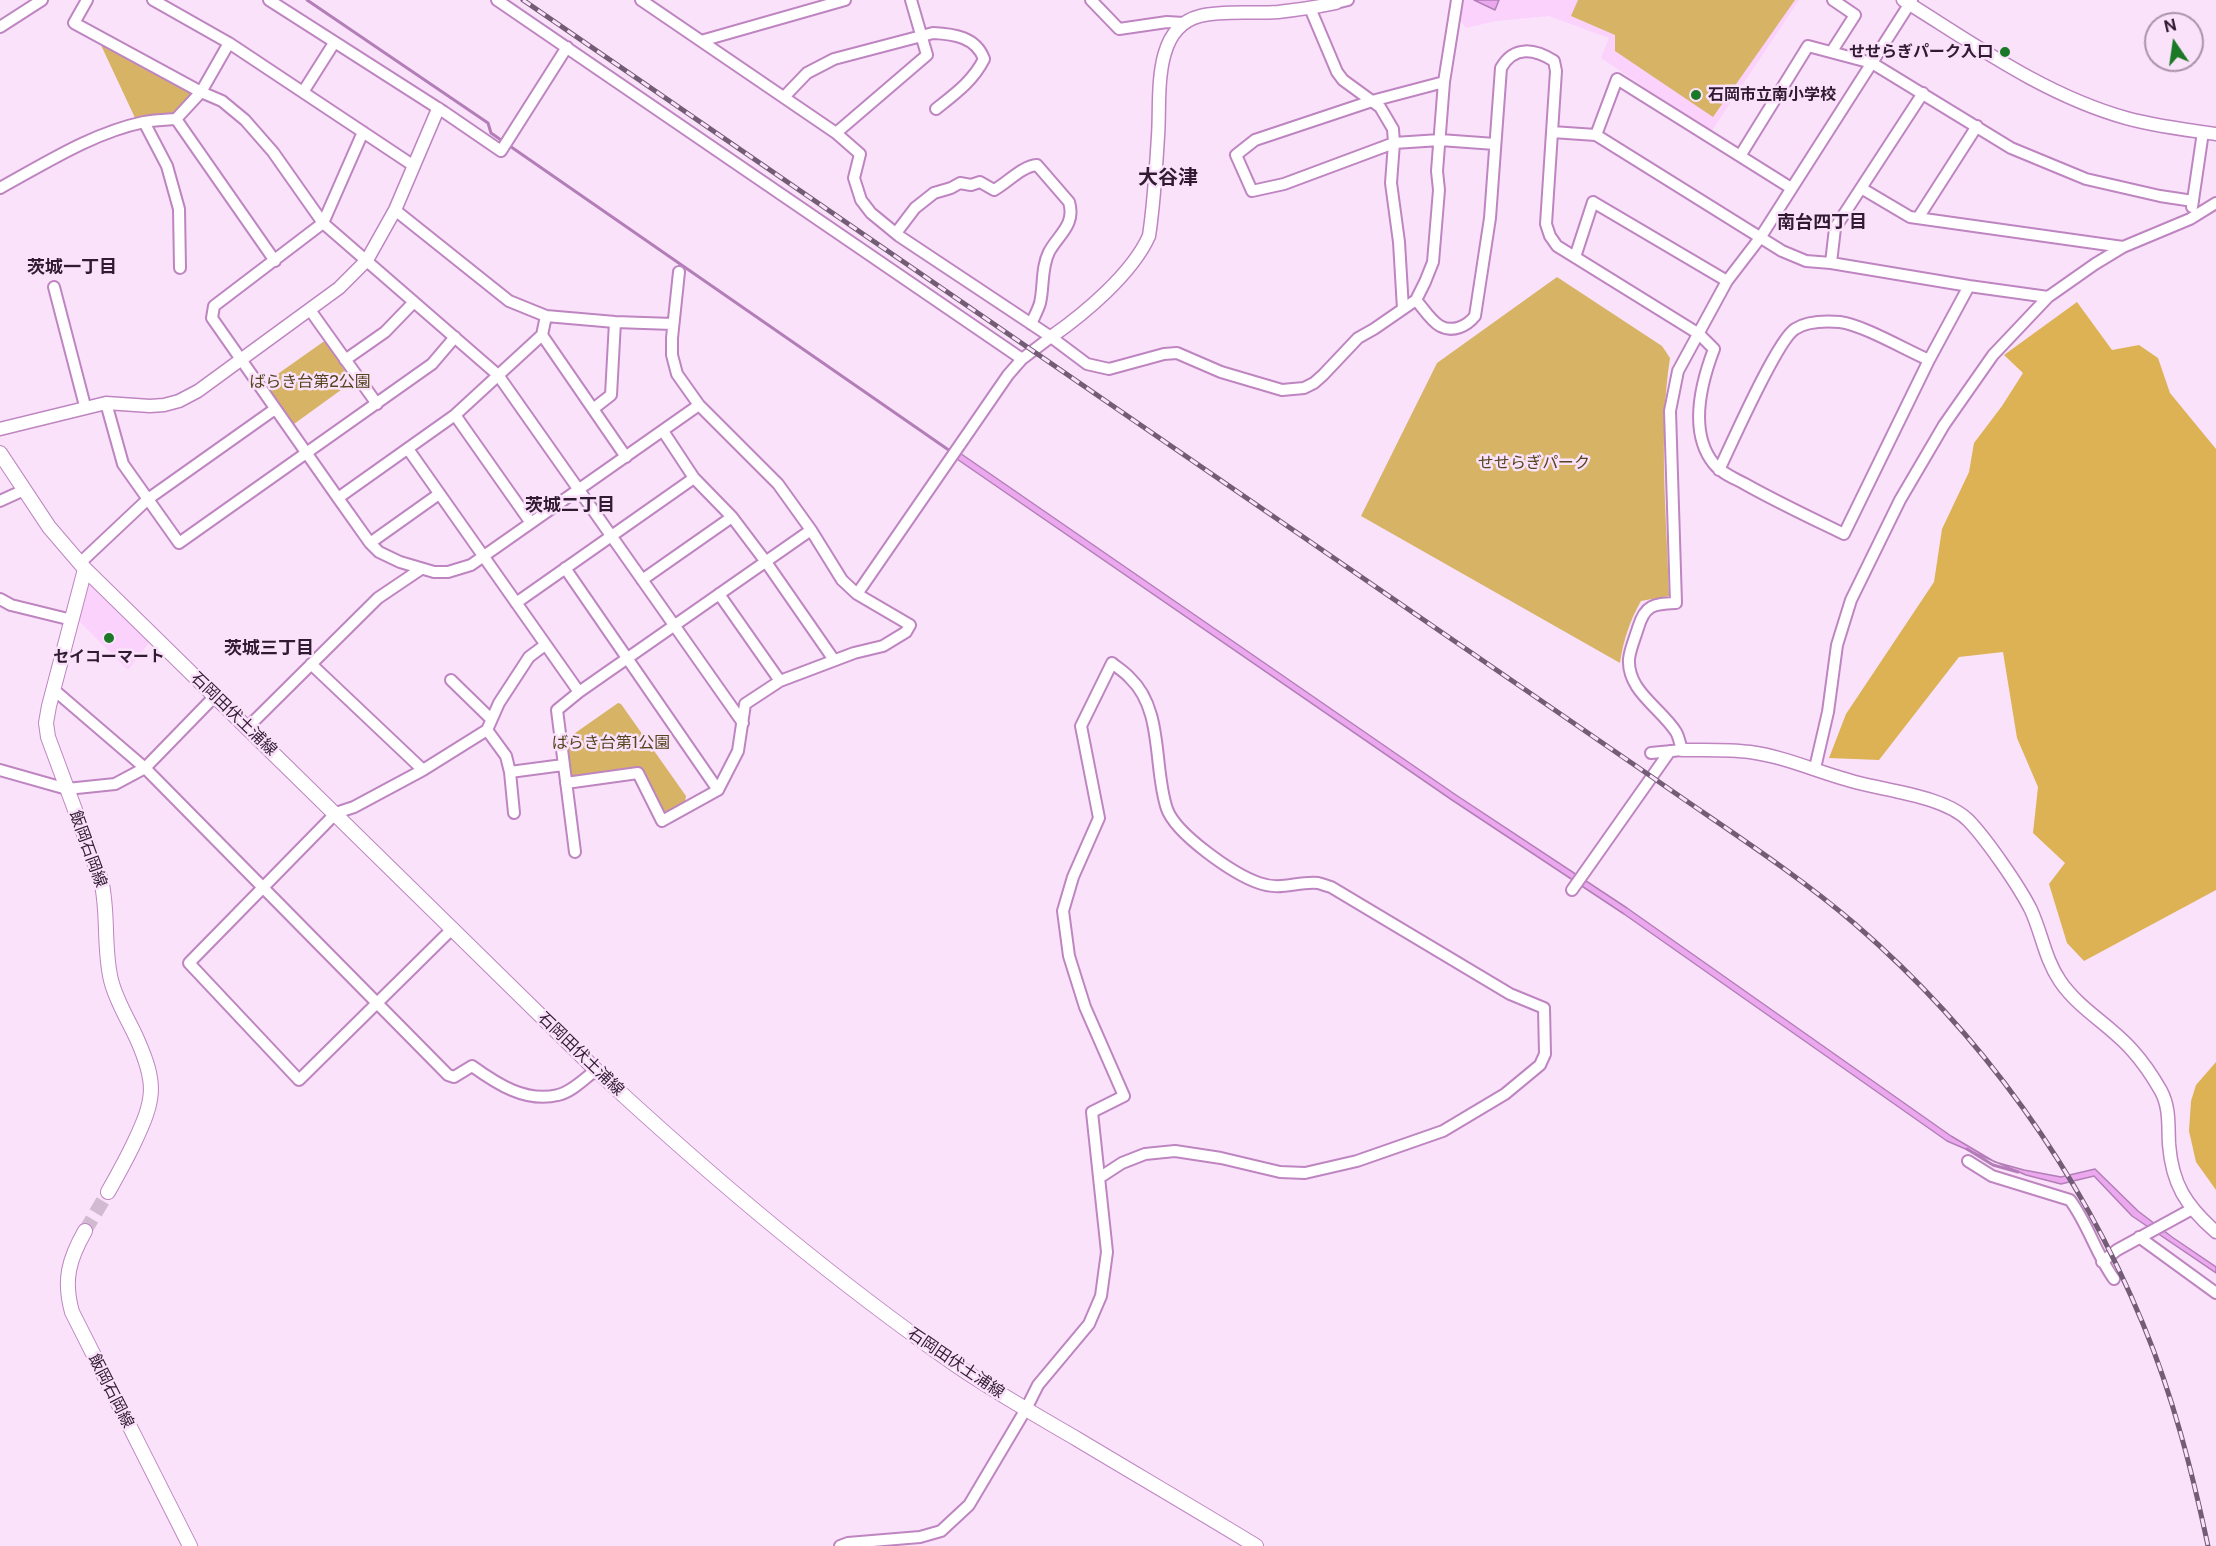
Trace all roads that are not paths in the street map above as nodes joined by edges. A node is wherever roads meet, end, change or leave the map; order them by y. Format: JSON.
{"nodes":[{"id":1,"x":42,"y":0,"type":"edge"},
{"id":2,"x":87,"y":0,"type":"edge"},
{"id":3,"x":153,"y":0,"type":"edge"},
{"id":4,"x":269,"y":0,"type":"edge"},
{"id":5,"x":497,"y":0,"type":"edge"},
{"id":6,"x":641,"y":0,"type":"edge"},
{"id":7,"x":844,"y":0,"type":"edge"},
{"id":8,"x":911,"y":0,"type":"edge"},
{"id":9,"x":1091,"y":0,"type":"edge"},
{"id":10,"x":1457,"y":0,"type":"edge"},
{"id":11,"x":1833,"y":0,"type":"edge"},
{"id":12,"x":1342,"y":1,"type":"edge"},
{"id":13,"x":1908,"y":1,"type":"edge"},
{"id":14,"x":168,"y":4,"type":"edge"},
{"id":15,"x":1310,"y":8,"type":"junction"},
{"id":16,"x":1184,"y":23,"type":"junction"},
{"id":17,"x":0,"y":27,"type":"edge"},
{"id":18,"x":923,"y":36,"type":"junction"},
{"id":19,"x":701,"y":41,"type":"junction"},
{"id":20,"x":229,"y":43,"type":"junction"},
{"id":21,"x":334,"y":43,"type":"junction"},
{"id":22,"x":567,"y":47,"type":"junction"},
{"id":23,"x":1832,"y":51,"type":"junction"},
{"id":24,"x":1872,"y":63,"type":"junction"},
{"id":25,"x":1444,"y":82,"type":"junction"},
{"id":26,"x":201,"y":92,"type":"junction"},
{"id":27,"x":303,"y":92,"type":"junction"},
{"id":28,"x":1923,"y":93,"type":"junction"},
{"id":29,"x":784,"y":98,"type":"junction"},
{"id":30,"x":1372,"y":101,"type":"junction"},
{"id":31,"x":438,"y":109,"type":"junction"},
{"id":32,"x":936,"y":109,"type":"dead end"},
{"id":33,"x":176,"y":119,"type":"junction"},
{"id":34,"x":144,"y":122,"type":"junction"},
{"id":35,"x":1977,"y":126,"type":"junction"},
{"id":36,"x":363,"y":132,"type":"junction"},
{"id":37,"x":1552,"y":132,"type":"junction"},
{"id":38,"x":836,"y":133,"type":"junction"},
{"id":39,"x":2210,"y":133,"type":"edge"},
{"id":40,"x":1596,"y":135,"type":"junction"},
{"id":41,"x":1440,"y":140,"type":"junction"},
{"id":42,"x":1394,"y":143,"type":"junction"},
{"id":43,"x":1495,"y":144,"type":"junction"},
{"id":44,"x":1740,"y":156,"type":"junction"},
{"id":45,"x":414,"y":165,"type":"junction"},
{"id":46,"x":0,"y":188,"type":"edge"},
{"id":47,"x":1791,"y":188,"type":"junction"},
{"id":48,"x":1861,"y":188,"type":"junction"},
{"id":49,"x":2193,"y":201,"type":"junction"},
{"id":50,"x":2216,"y":203,"type":"edge"},
{"id":51,"x":395,"y":210,"type":"junction"},
{"id":52,"x":1918,"y":218,"type":"junction"},
{"id":53,"x":2190,"y":219,"type":"junction"},
{"id":54,"x":323,"y":223,"type":"junction"},
{"id":55,"x":896,"y":233,"type":"junction"},
{"id":56,"x":1760,"y":238,"type":"junction"},
{"id":57,"x":2123,"y":247,"type":"junction"},
{"id":58,"x":1575,"y":257,"type":"junction"},
{"id":59,"x":367,"y":260,"type":"junction"},
{"id":60,"x":275,"y":261,"type":"junction"},
{"id":61,"x":1831,"y":263,"type":"junction"},
{"id":62,"x":180,"y":268,"type":"dead end"},
{"id":63,"x":679,"y":272,"type":"dead end"},
{"id":64,"x":1727,"y":281,"type":"junction"},
{"id":65,"x":1969,"y":286,"type":"junction"},
{"id":66,"x":54,"y":287,"type":"dead end"},
{"id":67,"x":2048,"y":297,"type":"junction"},
{"id":68,"x":1416,"y":300,"type":"junction"},
{"id":69,"x":414,"y":302,"type":"junction"},
{"id":70,"x":1403,"y":309,"type":"junction"},
{"id":71,"x":310,"y":310,"type":"junction"},
{"id":72,"x":546,"y":316,"type":"junction"},
{"id":73,"x":615,"y":322,"type":"junction"},
{"id":74,"x":673,"y":324,"type":"junction"},
{"id":75,"x":1031,"y":324,"type":"junction"},
{"id":76,"x":1699,"y":334,"type":"junction"},
{"id":77,"x":542,"y":335,"type":"junction"},
{"id":78,"x":455,"y":337,"type":"junction"},
{"id":79,"x":1050,"y":337,"type":"junction"},
{"id":80,"x":1022,"y":358,"type":"junction"},
{"id":81,"x":241,"y":360,"type":"junction"},
{"id":82,"x":345,"y":360,"type":"junction"},
{"id":83,"x":1929,"y":360,"type":"junction"},
{"id":84,"x":498,"y":375,"type":"junction"},
{"id":85,"x":106,"y":403,"type":"junction"},
{"id":86,"x":376,"y":404,"type":"junction"},
{"id":87,"x":699,"y":405,"type":"junction"},
{"id":88,"x":86,"y":406,"type":"junction"},
{"id":89,"x":275,"y":409,"type":"junction"},
{"id":90,"x":593,"y":409,"type":"junction"},
{"id":91,"x":455,"y":415,"type":"junction"},
{"id":92,"x":0,"y":429,"type":"edge"},
{"id":93,"x":663,"y":431,"type":"junction"},
{"id":94,"x":408,"y":449,"type":"junction"},
{"id":95,"x":0,"y":453,"type":"edge"},
{"id":96,"x":306,"y":453,"type":"junction"},
{"id":97,"x":626,"y":457,"type":"junction"},
{"id":98,"x":1719,"y":470,"type":"junction"},
{"id":99,"x":694,"y":478,"type":"junction"},
{"id":100,"x":24,"y":490,"type":"junction"},
{"id":101,"x":578,"y":490,"type":"junction"},
{"id":102,"x":439,"y":494,"type":"junction"},
{"id":103,"x":338,"y":498,"type":"junction"},
{"id":104,"x":148,"y":499,"type":"junction"},
{"id":105,"x":0,"y":501,"type":"edge"},
{"id":106,"x":732,"y":517,"type":"junction"},
{"id":107,"x":531,"y":523,"type":"junction"},
{"id":108,"x":811,"y":530,"type":"junction"},
{"id":109,"x":611,"y":536,"type":"junction"},
{"id":110,"x":370,"y":543,"type":"junction"},
{"id":111,"x":483,"y":556,"type":"junction"},
{"id":112,"x":766,"y":562,"type":"junction"},
{"id":113,"x":82,"y":566,"type":"junction"},
{"id":114,"x":565,"y":568,"type":"junction"},
{"id":115,"x":421,"y":569,"type":"junction"},
{"id":116,"x":642,"y":580,"type":"junction"},
{"id":117,"x":719,"y":594,"type":"junction"},
{"id":118,"x":857,"y":594,"type":"junction"},
{"id":119,"x":0,"y":599,"type":"edge"},
{"id":120,"x":516,"y":603,"type":"junction"},
{"id":121,"x":72,"y":620,"type":"junction"},
{"id":122,"x":674,"y":625,"type":"junction"},
{"id":123,"x":545,"y":645,"type":"junction"},
{"id":124,"x":627,"y":658,"type":"junction"},
{"id":125,"x":834,"y":660,"type":"junction"},
{"id":126,"x":311,"y":664,"type":"junction"},
{"id":127,"x":451,"y":680,"type":"dead end"},
{"id":128,"x":780,"y":681,"type":"junction"},
{"id":129,"x":53,"y":689,"type":"junction"},
{"id":130,"x":579,"y":692,"type":"junction"},
{"id":131,"x":215,"y":696,"type":"junction"},
{"id":132,"x":491,"y":719,"type":"junction"},
{"id":133,"x":743,"y":723,"type":"junction"},
{"id":134,"x":248,"y":727,"type":"junction"},
{"id":135,"x":486,"y":730,"type":"junction"},
{"id":136,"x":1676,"y":750,"type":"junction"},
{"id":137,"x":1651,"y":753,"type":"dead end"},
{"id":138,"x":563,"y":765,"type":"junction"},
{"id":139,"x":145,"y":768,"type":"junction"},
{"id":140,"x":1815,"y":768,"type":"junction"},
{"id":141,"x":0,"y":770,"type":"edge"},
{"id":142,"x":423,"y":770,"type":"junction"},
{"id":143,"x":510,"y":772,"type":"junction"},
{"id":144,"x":566,"y":783,"type":"junction"},
{"id":145,"x":67,"y":789,"type":"junction"},
{"id":146,"x":718,"y":790,"type":"junction"},
{"id":147,"x":336,"y":813,"type":"junction"},
{"id":148,"x":514,"y":813,"type":"dead end"},
{"id":149,"x":574,"y":852,"type":"dead end"},
{"id":150,"x":262,"y":888,"type":"junction"},
{"id":151,"x":1574,"y":888,"type":"dead end"},
{"id":152,"x":452,"y":929,"type":"junction"},
{"id":153,"x":376,"y":1004,"type":"junction"},
{"id":154,"x":596,"y":1070,"type":"junction"},
{"id":155,"x":1968,"y":1161,"type":"dead end"},
{"id":156,"x":1099,"y":1178,"type":"junction"},
{"id":157,"x":108,"y":1192,"type":"tunnel mouth"},
{"id":158,"x":2192,"y":1209,"type":"junction"},
{"id":159,"x":86,"y":1231,"type":"tunnel mouth"},
{"id":160,"x":2216,"y":1232,"type":"edge"},
{"id":161,"x":2141,"y":1236,"type":"junction"},
{"id":162,"x":2102,"y":1262,"type":"junction"},
{"id":163,"x":2114,"y":1279,"type":"dead end"},
{"id":164,"x":2216,"y":1293,"type":"edge"},
{"id":165,"x":1026,"y":1410,"type":"junction"},
{"id":166,"x":920,"y":1537,"type":"junction"},
{"id":167,"x":190,"y":1546,"type":"edge"},
{"id":168,"x":840,"y":1546,"type":"edge"},
{"id":169,"x":904,"y":1546,"type":"edge"},
{"id":170,"x":1257,"y":1546,"type":"edge"}],
"edges":[{"from":1,"to":17,"type":"street"},
{"from":2,"to":26,"type":"street"},
{"from":3,"to":14,"type":"street"},
{"from":4,"to":21,"type":"street"},
{"from":5,"to":22,"type":"street"},
{"from":6,"to":19,"type":"street"},
{"from":7,"to":19,"type":"street"},
{"from":8,"to":18,"type":"street"},
{"from":9,"to":16,"type":"street"},
{"from":10,"to":25,"type":"street"},
{"from":11,"to":23,"type":"street"},
{"from":12,"to":15,"type":"street"},
{"from":13,"to":24,"type":"street"},
{"from":13,"to":39,"type":"street"},
{"from":14,"to":20,"type":"street"},
{"from":15,"to":16,"type":"street"},
{"from":15,"to":30,"type":"street"},
{"from":16,"to":79,"type":"street"},
{"from":18,"to":29,"type":"street"},
{"from":18,"to":32,"type":"street"},
{"from":18,"to":38,"type":"street"},
{"from":19,"to":29,"type":"street"},
{"from":20,"to":26,"type":"street"},
{"from":20,"to":27,"type":"street"},
{"from":21,"to":27,"type":"street"},
{"from":21,"to":31,"type":"street"},
{"from":22,"to":31,"type":"street"},
{"from":22,"to":80,"type":"street"},
{"from":23,"to":24,"type":"street"},
{"from":23,"to":44,"type":"street"},
{"from":24,"to":28,"type":"street"},
{"from":24,"to":47,"type":"street"},
{"from":25,"to":30,"type":"street"},
{"from":25,"to":41,"type":"street"},
{"from":26,"to":33,"type":"street"},
{"from":26,"to":54,"type":"street"},
{"from":27,"to":36,"type":"street"},
{"from":28,"to":35,"type":"street"},
{"from":28,"to":48,"type":"street"},
{"from":29,"to":38,"type":"street"},
{"from":30,"to":42,"type":"street"},
{"from":30,"to":42,"type":"street"},
{"from":31,"to":45,"type":"street"},
{"from":33,"to":34,"type":"street"},
{"from":33,"to":60,"type":"street"},
{"from":34,"to":46,"type":"street"},
{"from":34,"to":62,"type":"street"},
{"from":35,"to":49,"type":"street"},
{"from":35,"to":52,"type":"street"},
{"from":36,"to":45,"type":"street"},
{"from":36,"to":54,"type":"street"},
{"from":37,"to":40,"type":"street"},
{"from":37,"to":43,"type":"street"},
{"from":37,"to":58,"type":"street"},
{"from":38,"to":55,"type":"street"},
{"from":39,"to":49,"type":"street"},
{"from":40,"to":44,"type":"street"},
{"from":40,"to":56,"type":"street"},
{"from":41,"to":42,"type":"street"},
{"from":41,"to":43,"type":"street"},
{"from":41,"to":68,"type":"street"},
{"from":42,"to":70,"type":"street"},
{"from":43,"to":68,"type":"street"},
{"from":44,"to":47,"type":"street"},
{"from":45,"to":51,"type":"street"},
{"from":47,"to":56,"type":"street"},
{"from":48,"to":52,"type":"street"},
{"from":48,"to":61,"type":"street"},
{"from":49,"to":53,"type":"street"},
{"from":50,"to":53,"type":"street"},
{"from":51,"to":59,"type":"street"},
{"from":51,"to":72,"type":"street"},
{"from":52,"to":57,"type":"street"},
{"from":53,"to":57,"type":"street"},
{"from":54,"to":59,"type":"street"},
{"from":54,"to":60,"type":"street"},
{"from":55,"to":75,"type":"street"},
{"from":55,"to":75,"type":"street"},
{"from":56,"to":61,"type":"street"},
{"from":56,"to":64,"type":"street"},
{"from":57,"to":67,"type":"street"},
{"from":58,"to":64,"type":"street"},
{"from":58,"to":76,"type":"street"},
{"from":59,"to":69,"type":"street"},
{"from":59,"to":71,"type":"street"},
{"from":60,"to":81,"type":"street"},
{"from":61,"to":65,"type":"street"},
{"from":63,"to":74,"type":"street"},
{"from":64,"to":76,"type":"street"},
{"from":65,"to":67,"type":"street"},
{"from":65,"to":83,"type":"street"},
{"from":66,"to":88,"type":"street"},
{"from":67,"to":140,"type":"street"},
{"from":68,"to":70,"type":"street"},
{"from":69,"to":78,"type":"street"},
{"from":69,"to":82,"type":"street"},
{"from":70,"to":79,"type":"street"},
{"from":71,"to":81,"type":"street"},
{"from":71,"to":82,"type":"street"},
{"from":72,"to":73,"type":"street"},
{"from":72,"to":77,"type":"street"},
{"from":73,"to":74,"type":"street"},
{"from":73,"to":90,"type":"street"},
{"from":74,"to":87,"type":"street"},
{"from":75,"to":79,"type":"street"},
{"from":76,"to":98,"type":"street"},
{"from":76,"to":136,"type":"street"},
{"from":77,"to":84,"type":"street"},
{"from":77,"to":90,"type":"street"},
{"from":78,"to":84,"type":"street"},
{"from":78,"to":86,"type":"street"},
{"from":79,"to":80,"type":"street"},
{"from":80,"to":118,"type":"street"},
{"from":81,"to":85,"type":"street"},
{"from":81,"to":89,"type":"street"},
{"from":82,"to":86,"type":"street"},
{"from":83,"to":98,"type":"street"},
{"from":83,"to":98,"type":"street"},
{"from":84,"to":91,"type":"street"},
{"from":84,"to":101,"type":"street"},
{"from":85,"to":88,"type":"street"},
{"from":85,"to":104,"type":"street"},
{"from":86,"to":96,"type":"street"},
{"from":87,"to":93,"type":"street"},
{"from":87,"to":108,"type":"street"},
{"from":88,"to":92,"type":"street"},
{"from":89,"to":96,"type":"street"},
{"from":89,"to":104,"type":"street"},
{"from":90,"to":97,"type":"street"},
{"from":91,"to":94,"type":"street"},
{"from":91,"to":107,"type":"street"},
{"from":93,"to":97,"type":"street"},
{"from":93,"to":99,"type":"street"},
{"from":94,"to":102,"type":"street"},
{"from":94,"to":103,"type":"street"},
{"from":95,"to":100,"type":"main road","name":"石岡田伏土浦線"},
{"from":96,"to":103,"type":"street"},
{"from":96,"to":104,"type":"street"},
{"from":97,"to":101,"type":"street"},
{"from":99,"to":106,"type":"street"},
{"from":99,"to":109,"type":"street"},
{"from":100,"to":105,"type":"street"},
{"from":100,"to":113,"type":"main road","name":"石岡田伏土浦線"},
{"from":101,"to":107,"type":"street"},
{"from":101,"to":109,"type":"street"},
{"from":102,"to":110,"type":"street"},
{"from":102,"to":111,"type":"street"},
{"from":103,"to":110,"type":"street"},
{"from":104,"to":113,"type":"street"},
{"from":106,"to":112,"type":"street"},
{"from":106,"to":116,"type":"street"},
{"from":107,"to":111,"type":"street"},
{"from":108,"to":112,"type":"street"},
{"from":108,"to":118,"type":"street"},
{"from":109,"to":114,"type":"street"},
{"from":109,"to":116,"type":"street"},
{"from":110,"to":115,"type":"street"},
{"from":111,"to":115,"type":"street"},
{"from":111,"to":120,"type":"street"},
{"from":112,"to":117,"type":"street"},
{"from":112,"to":125,"type":"street"},
{"from":113,"to":121,"type":"main road","name":"飯岡石岡線"},
{"from":113,"to":131,"type":"main road","name":"石岡田伏土浦線"},
{"from":114,"to":120,"type":"street"},
{"from":114,"to":124,"type":"street"},
{"from":115,"to":126,"type":"street"},
{"from":116,"to":122,"type":"street"},
{"from":117,"to":122,"type":"street"},
{"from":117,"to":128,"type":"street"},
{"from":118,"to":125,"type":"street"},
{"from":119,"to":121,"type":"street"},
{"from":120,"to":123,"type":"street"},
{"from":121,"to":129,"type":"main road","name":"飯岡石岡線"},
{"from":122,"to":124,"type":"street"},
{"from":122,"to":133,"type":"street"},
{"from":123,"to":130,"type":"street"},
{"from":123,"to":132,"type":"street"},
{"from":124,"to":130,"type":"street"},
{"from":124,"to":146,"type":"street"},
{"from":125,"to":128,"type":"street"},
{"from":126,"to":134,"type":"street"},
{"from":126,"to":142,"type":"street"},
{"from":127,"to":132,"type":"street"},
{"from":128,"to":133,"type":"street"},
{"from":129,"to":139,"type":"street"},
{"from":129,"to":145,"type":"main road","name":"飯岡石岡線"},
{"from":130,"to":138,"type":"street"},
{"from":131,"to":134,"type":"main road","name":"石岡田伏土浦線"},
{"from":131,"to":139,"type":"street"},
{"from":132,"to":135,"type":"street"},
{"from":133,"to":146,"type":"street"},
{"from":134,"to":147,"type":"main road","name":"石岡田伏土浦線"},
{"from":135,"to":142,"type":"street"},
{"from":135,"to":143,"type":"street"},
{"from":136,"to":137,"type":"street"},
{"from":136,"to":140,"type":"street"},
{"from":136,"to":151,"type":"street"},
{"from":138,"to":143,"type":"street"},
{"from":138,"to":144,"type":"street"},
{"from":139,"to":145,"type":"street"},
{"from":139,"to":150,"type":"street"},
{"from":140,"to":158,"type":"street"},
{"from":141,"to":145,"type":"street"},
{"from":142,"to":147,"type":"street"},
{"from":143,"to":148,"type":"street"},
{"from":144,"to":146,"type":"street"},
{"from":144,"to":149,"type":"street"},
{"from":145,"to":157,"type":"main road","name":"飯岡石岡線"},
{"from":147,"to":150,"type":"street"},
{"from":147,"to":152,"type":"main road","name":"石岡田伏土浦線"},
{"from":150,"to":153,"type":"street"},
{"from":150,"to":153,"type":"street"},
{"from":152,"to":153,"type":"street"},
{"from":152,"to":154,"type":"main road","name":"石岡田伏土浦線"},
{"from":153,"to":154,"type":"street"},
{"from":154,"to":165,"type":"main road","name":"石岡田伏土浦線"},
{"from":155,"to":162,"type":"street"},
{"from":156,"to":156,"type":"street"},
{"from":156,"to":165,"type":"street"},
{"from":158,"to":160,"type":"street"},
{"from":158,"to":161,"type":"street"},
{"from":159,"to":167,"type":"main road","name":"飯岡石岡線"},
{"from":161,"to":162,"type":"street"},
{"from":161,"to":164,"type":"street"},
{"from":162,"to":163,"type":"street"},
{"from":165,"to":166,"type":"street"},
{"from":165,"to":170,"type":"main road","name":"石岡田伏土浦線"},
{"from":166,"to":168,"type":"street"},
{"from":166,"to":169,"type":"street"}]}
